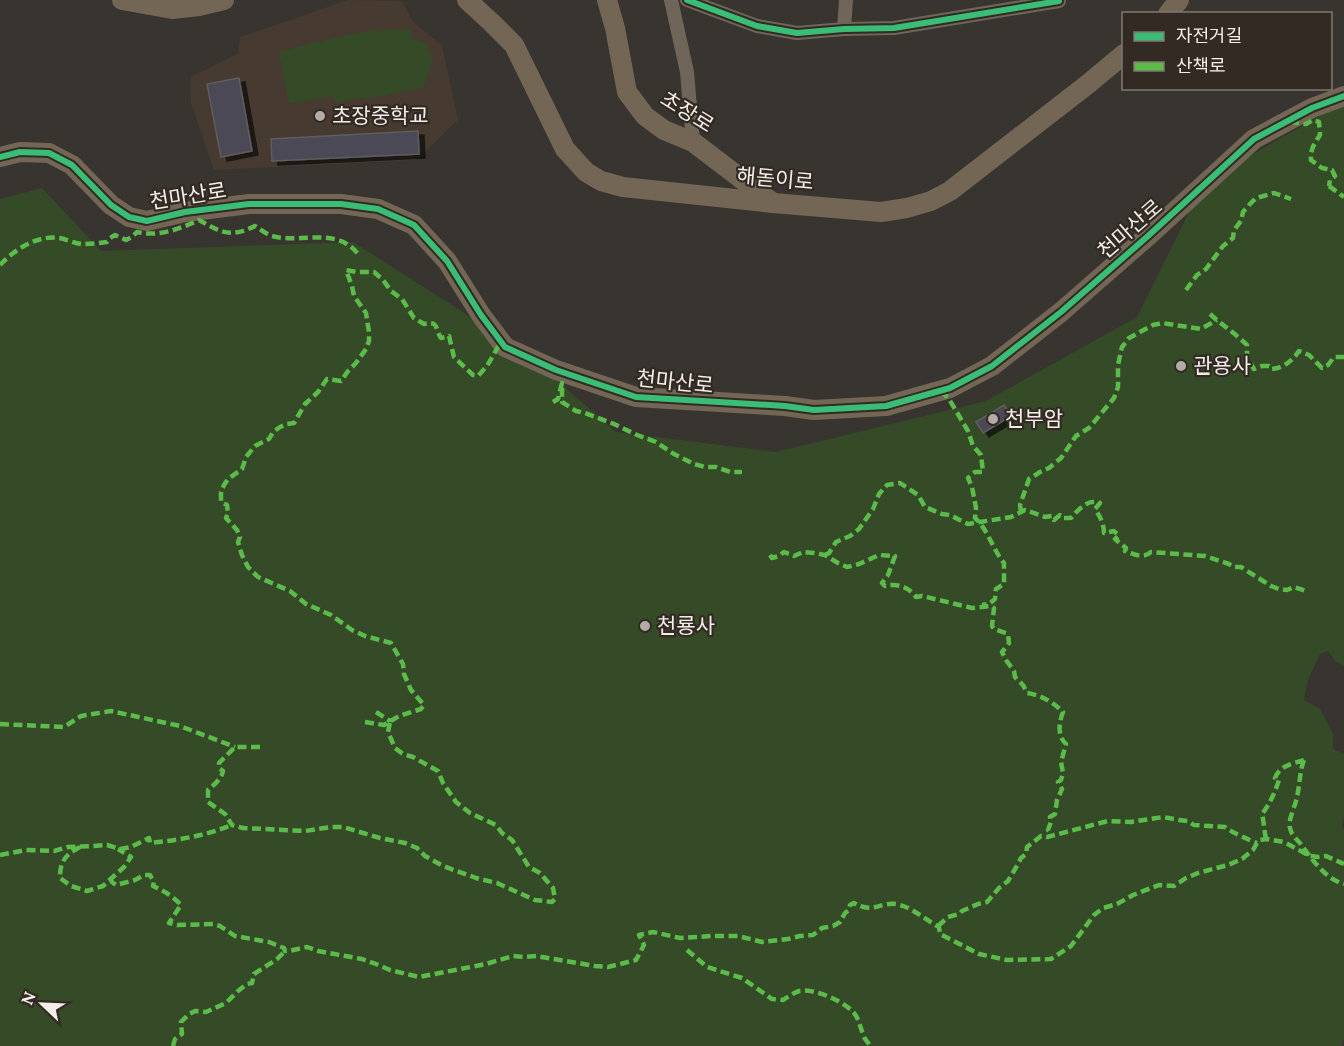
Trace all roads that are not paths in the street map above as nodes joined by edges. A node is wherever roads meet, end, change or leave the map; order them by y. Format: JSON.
{"nodes":[{"id":1,"x":122,"y":0,"type":"edge"},
{"id":2,"x":224,"y":0,"type":"edge"},
{"id":3,"x":467,"y":0,"type":"edge"},
{"id":4,"x":607,"y":0,"type":"edge"},
{"id":5,"x":671,"y":0,"type":"edge"},
{"id":6,"x":687,"y":0,"type":"edge"},
{"id":7,"x":846,"y":0,"type":"edge"},
{"id":8,"x":1179,"y":0,"type":"edge"},
{"id":9,"x":1059,"y":1,"type":"edge"},
{"id":10,"x":1170,"y":12,"type":"edge"},
{"id":11,"x":844,"y":29,"type":"junction"},
{"id":12,"x":1122,"y":56,"type":"edge"},
{"id":13,"x":1344,"y":96,"type":"edge"},
{"id":14,"x":693,"y":142,"type":"junction"},
{"id":15,"x":0,"y":158,"type":"edge"},
{"id":16,"x":773,"y":203,"type":"junction"}],
"edges":[{"from":1,"to":2,"type":"street"},
{"from":3,"to":16,"type":"street","name":"해돋이로"},
{"from":4,"to":14,"type":"street","name":"초장로"},
{"from":5,"to":14,"type":"street"},
{"from":6,"to":11,"type":"street"},
{"from":7,"to":11,"type":"street"},
{"from":8,"to":10,"type":"street"},
{"from":9,"to":11,"type":"street"},
{"from":12,"to":16,"type":"street","name":"해돋이로"},
{"from":13,"to":15,"type":"street","name":"천마산로"},
{"from":14,"to":16,"type":"street","name":"초장로"}]}
